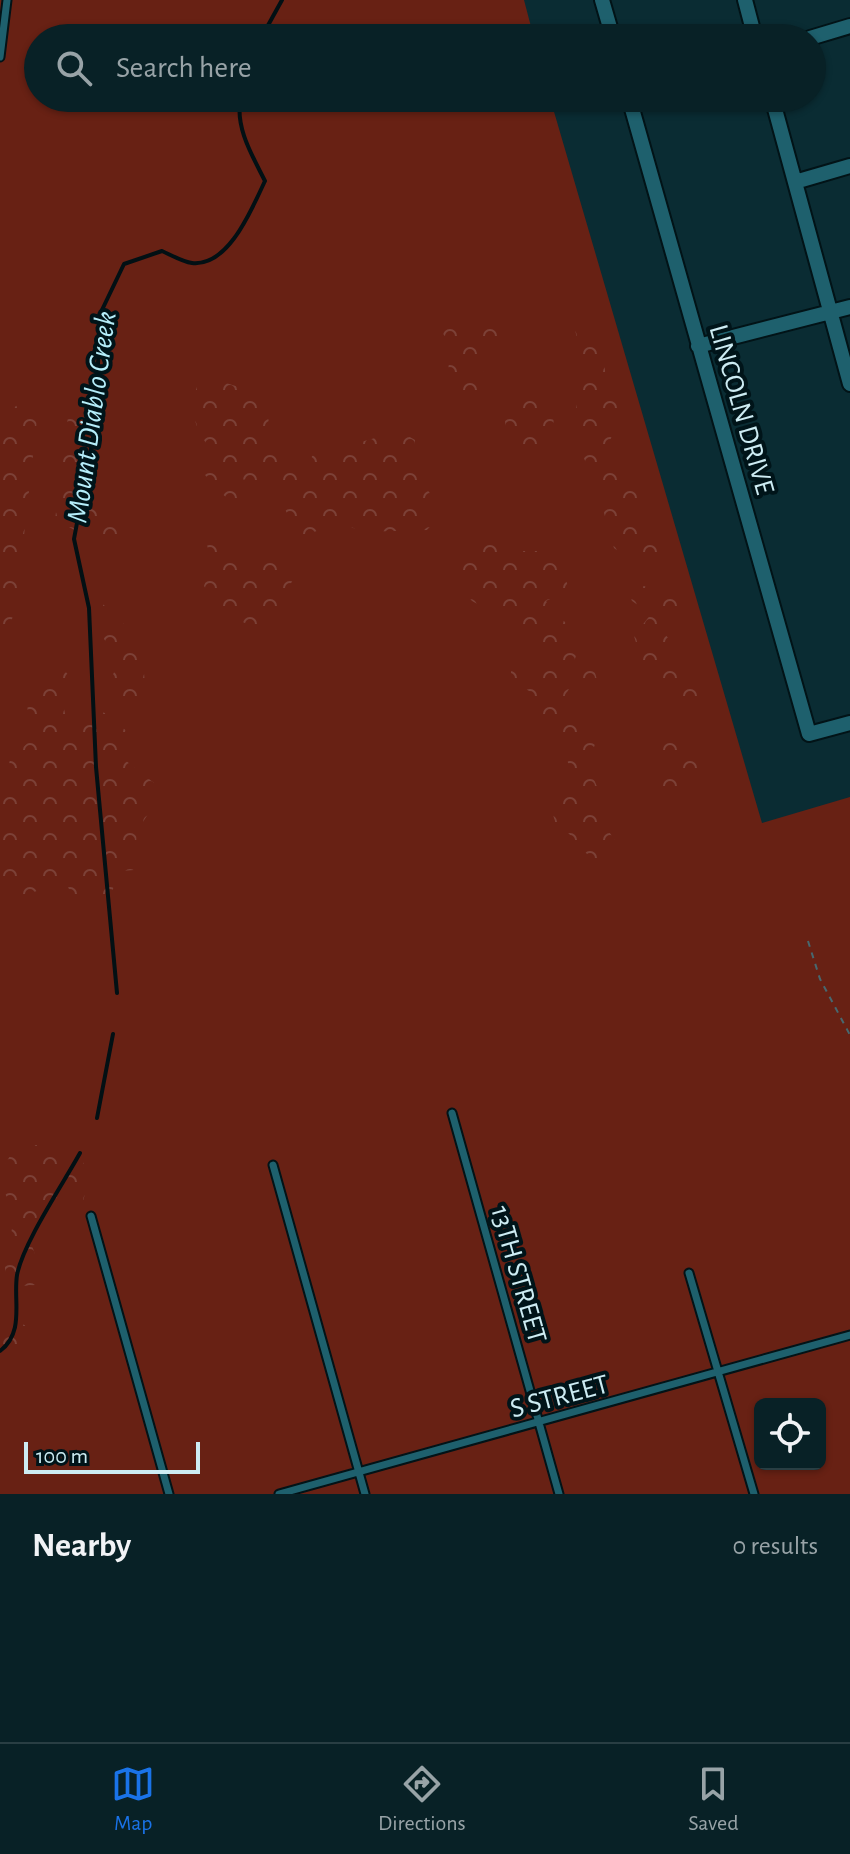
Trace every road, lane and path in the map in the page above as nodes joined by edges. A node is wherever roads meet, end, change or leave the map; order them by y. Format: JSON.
{"nodes":[{"id":1,"x":7,"y":0,"type":"edge"},
{"id":2,"x":602,"y":0,"type":"edge"},
{"id":3,"x":745,"y":0,"type":"edge"},
{"id":4,"x":609,"y":24,"type":"edge"},
{"id":5,"x":751,"y":24,"type":"edge"},
{"id":6,"x":850,"y":26,"type":"edge"},
{"id":7,"x":826,"y":33,"type":"edge"},
{"id":8,"x":0,"y":57,"type":"edge"},
{"id":9,"x":633,"y":112,"type":"edge"},
{"id":10,"x":776,"y":112,"type":"edge"},
{"id":11,"x":850,"y":166,"type":"edge"},
{"id":12,"x":795,"y":182,"type":"junction"},
{"id":13,"x":850,"y":307,"type":"edge"},
{"id":14,"x":830,"y":313,"type":"junction"},
{"id":15,"x":698,"y":346,"type":"junction"},
{"id":16,"x":850,"y":384,"type":"edge"},
{"id":17,"x":850,"y":723,"type":"edge"},
{"id":18,"x":808,"y":941,"type":"dead end"},
{"id":19,"x":850,"y":1035,"type":"edge"},
{"id":20,"x":452,"y":1113,"type":"dead end"},
{"id":21,"x":273,"y":1165,"type":"dead end"},
{"id":22,"x":91,"y":1216,"type":"dead end"},
{"id":23,"x":689,"y":1273,"type":"dead end"},
{"id":24,"x":850,"y":1335,"type":"edge"},
{"id":25,"x":719,"y":1374,"type":"junction"},
{"id":26,"x":539,"y":1423,"type":"junction"},
{"id":27,"x":358,"y":1471,"type":"junction"},
{"id":28,"x":169,"y":1494,"type":"edge"},
{"id":29,"x":279,"y":1494,"type":"edge"},
{"id":30,"x":365,"y":1494,"type":"edge"},
{"id":31,"x":559,"y":1494,"type":"edge"},
{"id":32,"x":754,"y":1494,"type":"edge"}],
"edges":[{"from":1,"to":8,"type":"lane"},
{"from":2,"to":4,"type":"street"},
{"from":3,"to":5,"type":"street"},
{"from":6,"to":7,"type":"street"},
{"from":9,"to":15,"type":"street","name":"LINCOLN DRIVE"},
{"from":10,"to":12,"type":"street"},
{"from":11,"to":12,"type":"street"},
{"from":12,"to":14,"type":"street"},
{"from":13,"to":14,"type":"street"},
{"from":14,"to":15,"type":"street"},
{"from":14,"to":16,"type":"street"},
{"from":15,"to":17,"type":"street","name":"LINCOLN DRIVE"},
{"from":18,"to":19,"type":"path"},
{"from":20,"to":26,"type":"lane","name":"13TH STREET"},
{"from":21,"to":27,"type":"lane"},
{"from":22,"to":28,"type":"lane"},
{"from":23,"to":25,"type":"lane"},
{"from":24,"to":25,"type":"lane","name":"S STREET"},
{"from":25,"to":26,"type":"lane","name":"S STREET"},
{"from":25,"to":32,"type":"lane"},
{"from":26,"to":27,"type":"lane","name":"S STREET"},
{"from":26,"to":31,"type":"lane","name":"13TH STREET"},
{"from":27,"to":29,"type":"lane","name":"S STREET"},
{"from":27,"to":30,"type":"lane"}]}
